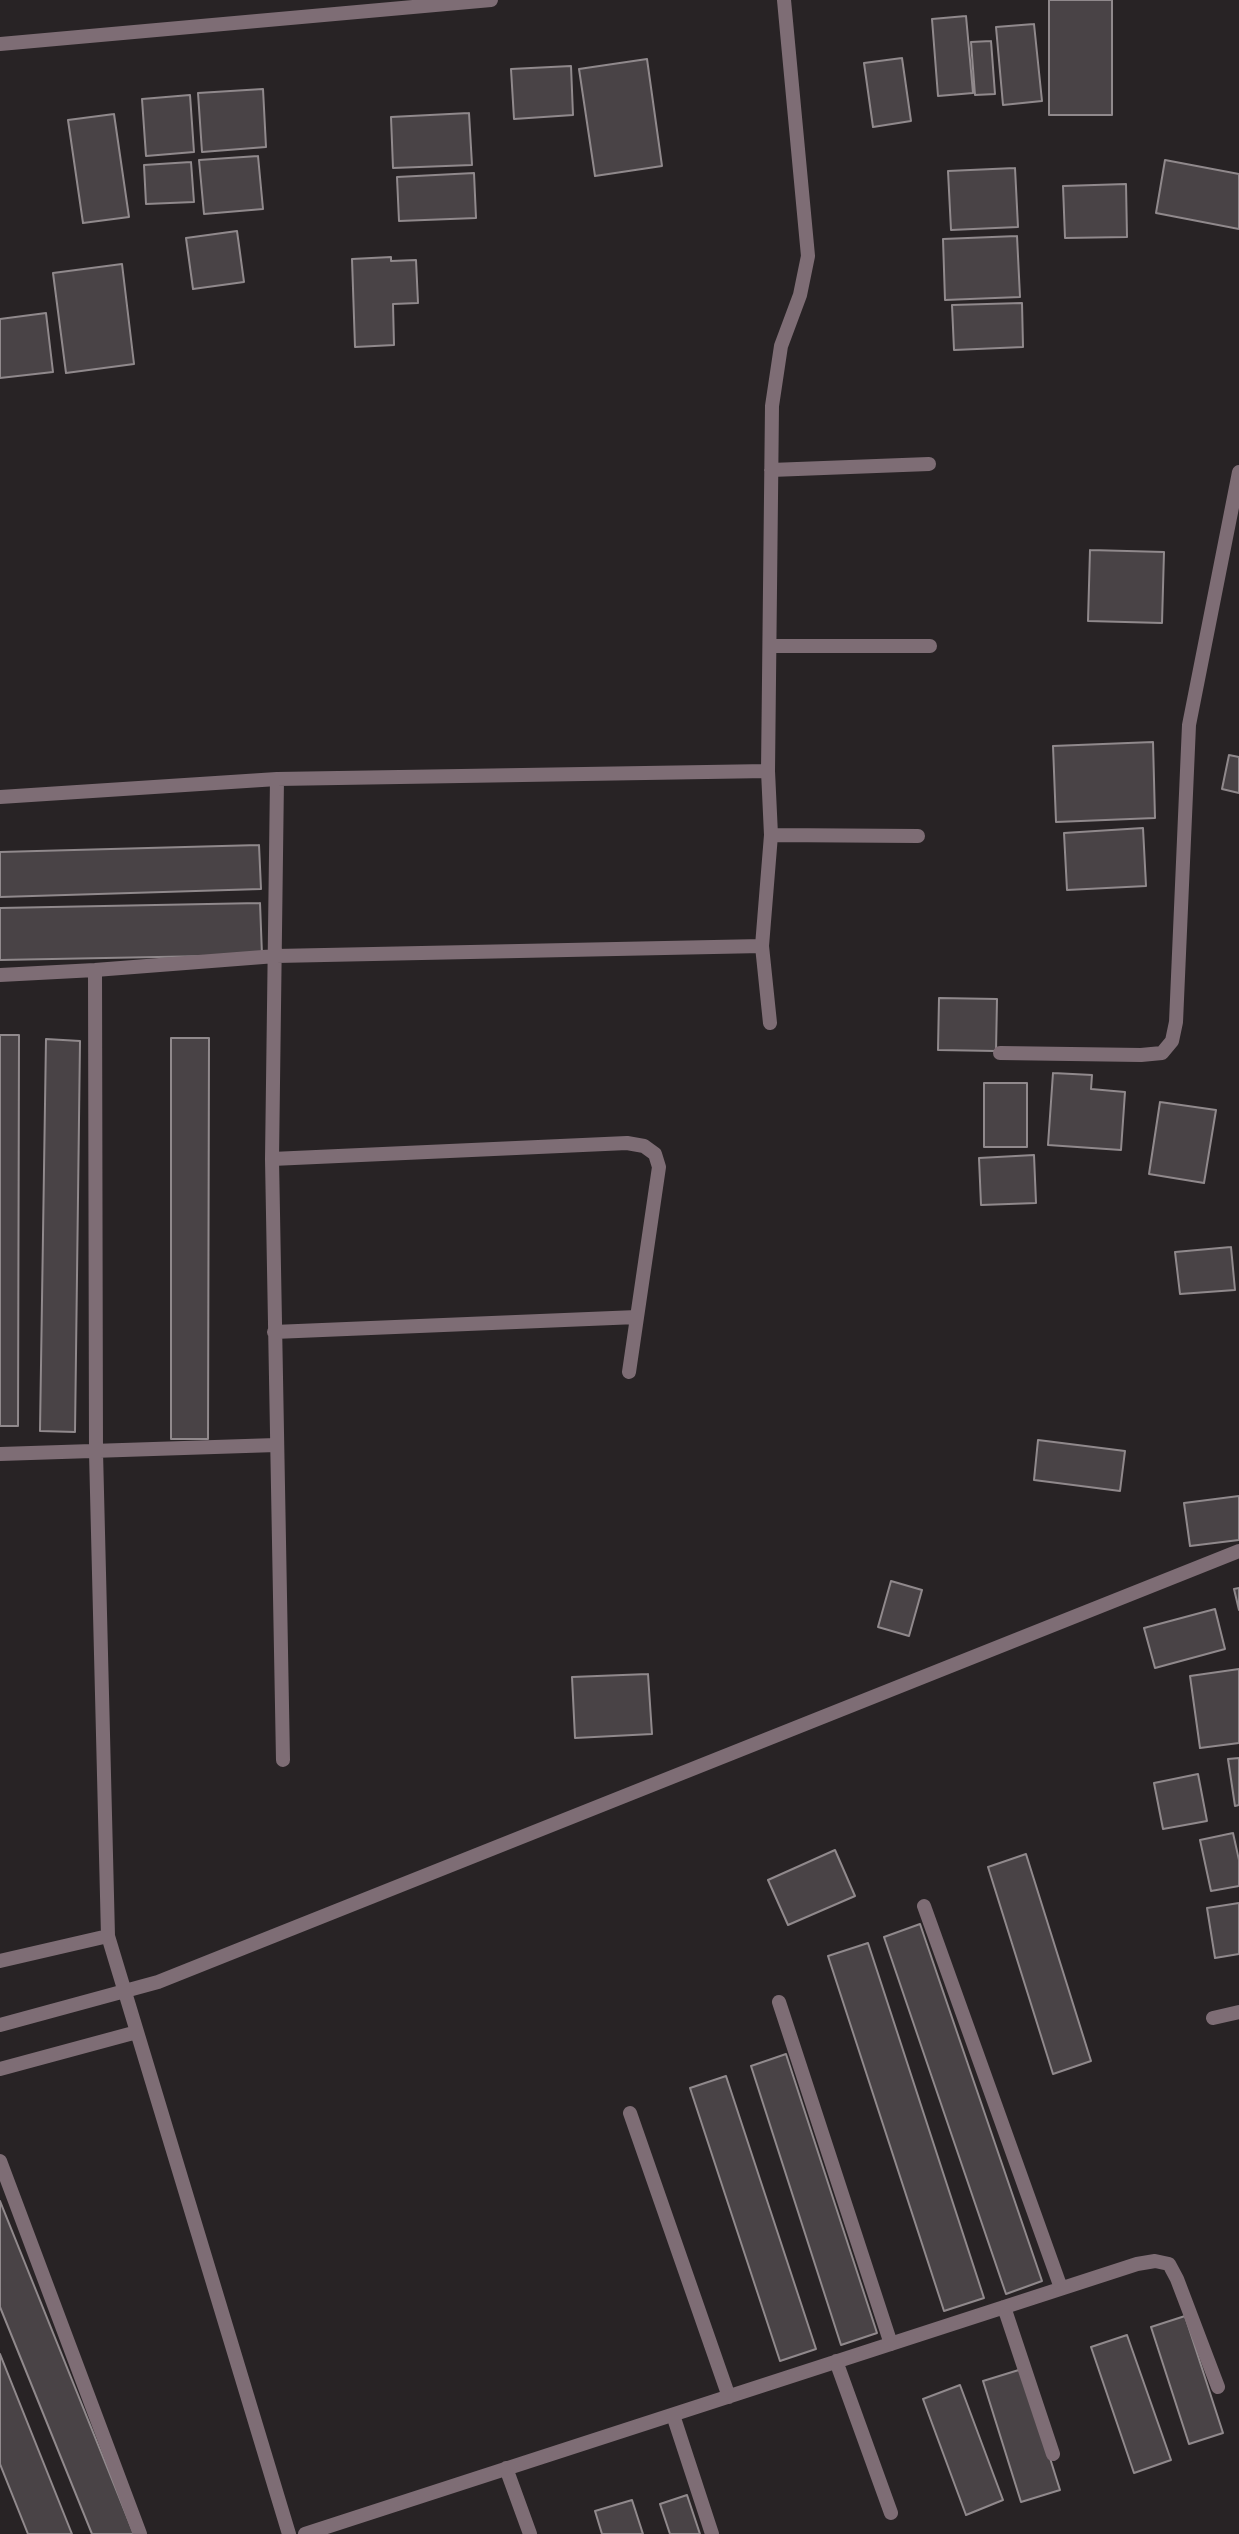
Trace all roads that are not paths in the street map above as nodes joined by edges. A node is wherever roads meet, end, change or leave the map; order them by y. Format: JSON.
{"nodes":[{"id":1,"x":491,"y":0,"type":"edge"},
{"id":2,"x":784,"y":0,"type":"edge"},
{"id":3,"x":0,"y":44,"type":"edge"},
{"id":4,"x":929,"y":464,"type":"dead end"},
{"id":5,"x":771,"y":470,"type":"junction"},
{"id":6,"x":1239,"y":472,"type":"edge"},
{"id":7,"x":770,"y":646,"type":"junction"},
{"id":8,"x":930,"y":646,"type":"dead end"},
{"id":9,"x":768,"y":771,"type":"junction"},
{"id":10,"x":277,"y":779,"type":"junction"},
{"id":11,"x":0,"y":797,"type":"edge"},
{"id":12,"x":771,"y":835,"type":"junction"},
{"id":13,"x":918,"y":836,"type":"dead end"},
{"id":14,"x":762,"y":946,"type":"junction"},
{"id":15,"x":276,"y":956,"type":"junction"},
{"id":16,"x":94,"y":971,"type":"junction"},
{"id":17,"x":0,"y":975,"type":"edge"},
{"id":18,"x":770,"y":1023,"type":"dead end"},
{"id":19,"x":1000,"y":1053,"type":"dead end"},
{"id":20,"x":272,"y":1159,"type":"junction"},
{"id":21,"x":637,"y":1317,"type":"junction"},
{"id":22,"x":274,"y":1332,"type":"junction"},
{"id":23,"x":629,"y":1373,"type":"dead end"},
{"id":24,"x":276,"y":1445,"type":"junction"},
{"id":25,"x":96,"y":1452,"type":"junction"},
{"id":26,"x":0,"y":1454,"type":"edge"},
{"id":27,"x":1239,"y":1551,"type":"edge"},
{"id":28,"x":283,"y":1760,"type":"dead end"},
{"id":29,"x":924,"y":1906,"type":"dead end"},
{"id":30,"x":108,"y":1936,"type":"junction"},
{"id":31,"x":0,"y":1961,"type":"edge"},
{"id":32,"x":125,"y":1991,"type":"junction"},
{"id":33,"x":779,"y":2001,"type":"dead end"},
{"id":34,"x":1239,"y":2012,"type":"edge"},
{"id":35,"x":1213,"y":2018,"type":"dead end"},
{"id":36,"x":0,"y":2025,"type":"edge"},
{"id":37,"x":137,"y":2032,"type":"junction"},
{"id":38,"x":0,"y":2069,"type":"edge"},
{"id":39,"x":630,"y":2113,"type":"dead end"},
{"id":40,"x":0,"y":2161,"type":"edge"},
{"id":41,"x":1061,"y":2288,"type":"junction"},
{"id":42,"x":1004,"y":2307,"type":"junction"},
{"id":43,"x":891,"y":2344,"type":"junction"},
{"id":44,"x":836,"y":2361,"type":"junction"},
{"id":45,"x":1218,"y":2387,"type":"dead end"},
{"id":46,"x":729,"y":2396,"type":"junction"},
{"id":47,"x":673,"y":2415,"type":"junction"},
{"id":48,"x":1053,"y":2454,"type":"dead end"},
{"id":49,"x":506,"y":2468,"type":"junction"},
{"id":50,"x":891,"y":2513,"type":"dead end"},
{"id":51,"x":334,"y":2529,"type":"edge"},
{"id":52,"x":140,"y":2534,"type":"edge"},
{"id":53,"x":289,"y":2534,"type":"edge"},
{"id":54,"x":305,"y":2534,"type":"edge"},
{"id":55,"x":530,"y":2534,"type":"edge"},
{"id":56,"x":712,"y":2534,"type":"edge"}],
"edges":[{"from":1,"to":3,"type":"street"},
{"from":2,"to":5,"type":"street"},
{"from":4,"to":5,"type":"street"},
{"from":5,"to":7,"type":"street"},
{"from":6,"to":19,"type":"street"},
{"from":7,"to":8,"type":"street"},
{"from":7,"to":9,"type":"street"},
{"from":9,"to":10,"type":"street"},
{"from":9,"to":12,"type":"street"},
{"from":10,"to":11,"type":"street"},
{"from":10,"to":15,"type":"street"},
{"from":12,"to":13,"type":"street"},
{"from":12,"to":14,"type":"street"},
{"from":14,"to":15,"type":"street"},
{"from":14,"to":18,"type":"street"},
{"from":15,"to":16,"type":"street"},
{"from":15,"to":20,"type":"street"},
{"from":16,"to":17,"type":"street"},
{"from":16,"to":25,"type":"street"},
{"from":20,"to":21,"type":"street"},
{"from":20,"to":22,"type":"street"},
{"from":21,"to":22,"type":"street"},
{"from":21,"to":23,"type":"street"},
{"from":22,"to":24,"type":"street"},
{"from":24,"to":25,"type":"street"},
{"from":24,"to":28,"type":"street"},
{"from":25,"to":26,"type":"street"},
{"from":25,"to":30,"type":"street"},
{"from":27,"to":32,"type":"street"},
{"from":29,"to":41,"type":"street"},
{"from":30,"to":31,"type":"street"},
{"from":30,"to":32,"type":"street"},
{"from":32,"to":36,"type":"street"},
{"from":32,"to":37,"type":"street"},
{"from":33,"to":43,"type":"street"},
{"from":34,"to":35,"type":"street"},
{"from":37,"to":38,"type":"street"},
{"from":37,"to":53,"type":"street"},
{"from":39,"to":46,"type":"street"},
{"from":40,"to":52,"type":"street"},
{"from":41,"to":42,"type":"street"},
{"from":41,"to":45,"type":"street"},
{"from":42,"to":43,"type":"street"},
{"from":42,"to":48,"type":"street"},
{"from":43,"to":44,"type":"street"},
{"from":44,"to":46,"type":"street"},
{"from":44,"to":50,"type":"street"},
{"from":46,"to":47,"type":"street"},
{"from":47,"to":49,"type":"street"},
{"from":47,"to":56,"type":"street"},
{"from":49,"to":51,"type":"street"},
{"from":49,"to":55,"type":"street"},
{"from":51,"to":54,"type":"street"}]}
